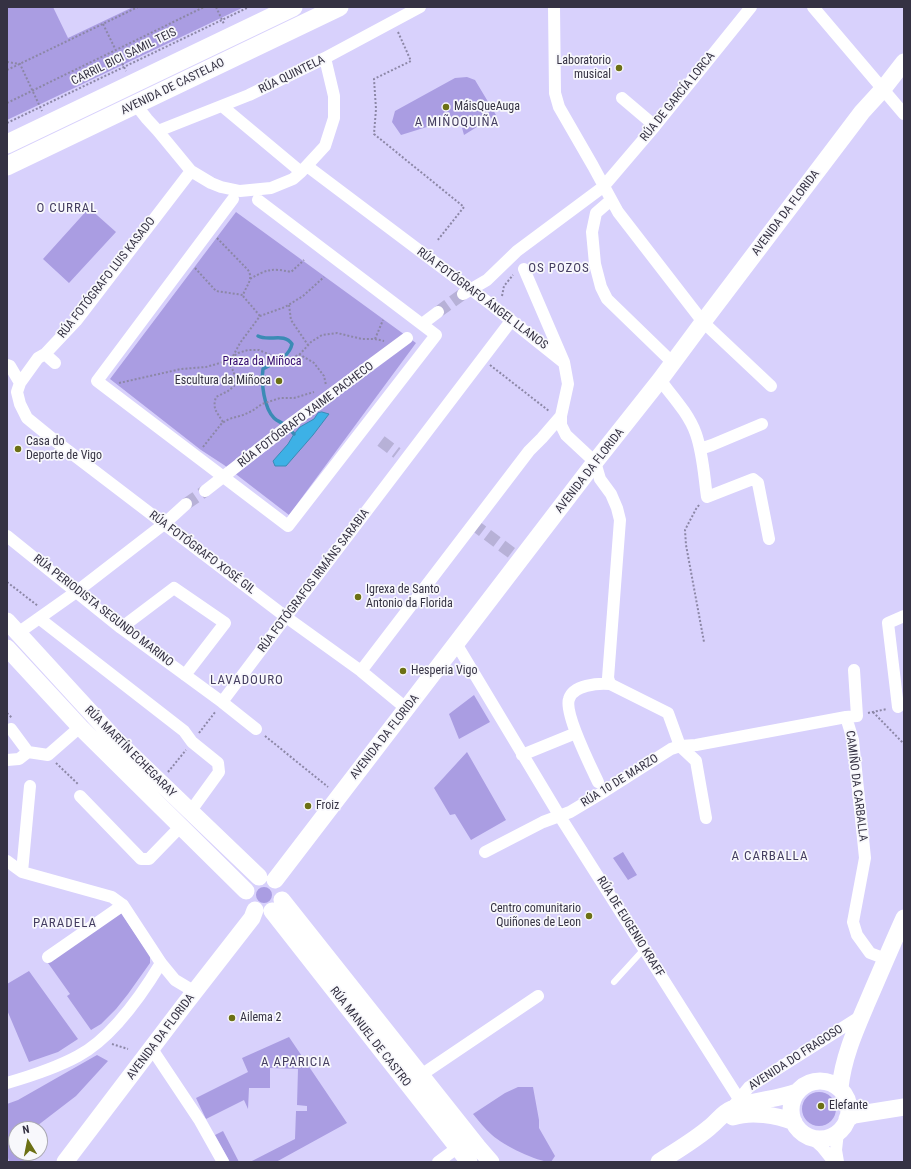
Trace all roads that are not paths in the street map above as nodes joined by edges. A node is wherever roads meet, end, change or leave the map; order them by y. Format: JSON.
{"nodes":[{"id":1,"x":293,"y":7,"type":"edge"},
{"id":2,"x":339,"y":7,"type":"edge"},
{"id":3,"x":420,"y":7,"type":"edge"},
{"id":4,"x":554,"y":7,"type":"edge"},
{"id":5,"x":751,"y":7,"type":"edge"},
{"id":6,"x":813,"y":7,"type":"edge"},
{"id":7,"x":325,"y":58,"type":"junction"},
{"id":8,"x":904,"y":62,"type":"edge"},
{"id":9,"x":883,"y":89,"type":"junction"},
{"id":10,"x":622,"y":98,"type":"dead end"},
{"id":11,"x":136,"y":105,"type":"junction"},
{"id":12,"x":222,"y":106,"type":"junction"},
{"id":13,"x":904,"y":114,"type":"edge"},
{"id":14,"x":655,"y":126,"type":"junction"},
{"id":15,"x":158,"y":131,"type":"junction"},
{"id":16,"x":7,"y":144,"type":"edge"},
{"id":17,"x":7,"y":166,"type":"edge"},
{"id":18,"x":304,"y":169,"type":"junction"},
{"id":19,"x":191,"y":171,"type":"junction"},
{"id":20,"x":603,"y":187,"type":"junction"},
{"id":21,"x":233,"y":199,"type":"dead end"},
{"id":22,"x":258,"y":200,"type":"dead end"},
{"id":23,"x":611,"y":200,"type":"junction"},
{"id":24,"x":524,"y":269,"type":"dead end"},
{"id":25,"x":467,"y":292,"type":"junction"},
{"id":26,"x":438,"y":312,"type":"tunnel mouth"},
{"id":27,"x":511,"y":321,"type":"junction"},
{"id":28,"x":703,"y":322,"type":"junction"},
{"id":29,"x":422,"y":324,"type":"junction"},
{"id":30,"x":407,"y":338,"type":"dead end"},
{"id":31,"x":45,"y":354,"type":"junction"},
{"id":32,"x":564,"y":362,"type":"junction"},
{"id":33,"x":55,"y":363,"type":"dead end"},
{"id":34,"x":673,"y":363,"type":"junction"},
{"id":35,"x":7,"y":365,"type":"edge"},
{"id":36,"x":660,"y":380,"type":"junction"},
{"id":37,"x":20,"y":383,"type":"junction"},
{"id":38,"x":771,"y":386,"type":"dead end"},
{"id":39,"x":555,"y":414,"type":"junction"},
{"id":40,"x":762,"y":424,"type":"dead end"},
{"id":41,"x":700,"y":449,"type":"junction"},
{"id":42,"x":595,"y":462,"type":"junction"},
{"id":43,"x":223,"y":477,"type":"junction"},
{"id":44,"x":205,"y":491,"type":"tunnel mouth"},
{"id":45,"x":186,"y":504,"type":"tunnel mouth"},
{"id":46,"x":164,"y":524,"type":"junction"},
{"id":47,"x":7,"y":536,"type":"edge"},
{"id":48,"x":769,"y":539,"type":"dead end"},
{"id":49,"x":76,"y":592,"type":"junction"},
{"id":50,"x":40,"y":613,"type":"junction"},
{"id":51,"x":904,"y":616,"type":"edge"},
{"id":52,"x":286,"y":617,"type":"junction"},
{"id":53,"x":12,"y":627,"type":"edge"},
{"id":54,"x":121,"y":628,"type":"junction"},
{"id":55,"x":457,"y":645,"type":"junction"},
{"id":56,"x":7,"y":648,"type":"edge"},
{"id":57,"x":854,"y":670,"type":"dead end"},
{"id":58,"x":361,"y":671,"type":"junction"},
{"id":59,"x":185,"y":675,"type":"junction"},
{"id":60,"x":610,"y":684,"type":"junction"},
{"id":61,"x":222,"y":702,"type":"junction"},
{"id":62,"x":898,"y":707,"type":"dead end"},
{"id":63,"x":407,"y":709,"type":"junction"},
{"id":64,"x":852,"y":716,"type":"junction"},
{"id":65,"x":80,"y":727,"type":"junction"},
{"id":66,"x":10,"y":729,"type":"dead end"},
{"id":67,"x":256,"y":729,"type":"road end"},
{"id":68,"x":576,"y":734,"type":"junction"},
{"id":69,"x":680,"y":746,"type":"junction"},
{"id":70,"x":28,"y":752,"type":"junction"},
{"id":71,"x":522,"y":755,"type":"junction"},
{"id":72,"x":7,"y":760,"type":"edge"},
{"id":73,"x":598,"y":782,"type":"dead end"},
{"id":74,"x":30,"y":786,"type":"dead end"},
{"id":75,"x":80,"y":796,"type":"dead end"},
{"id":76,"x":559,"y":815,"type":"junction"},
{"id":77,"x":706,"y":818,"type":"dead end"},
{"id":78,"x":186,"y":819,"type":"junction"},
{"id":79,"x":485,"y":852,"type":"dead end"},
{"id":80,"x":7,"y":861,"type":"edge"},
{"id":81,"x":22,"y":872,"type":"junction"},
{"id":82,"x":267,"y":879,"type":"junction"},
{"id":83,"x":246,"y":891,"type":"junction"},
{"id":84,"x":123,"y":905,"type":"junction"},
{"id":85,"x":277,"y":906,"type":"junction"},
{"id":86,"x":255,"y":910,"type":"junction"},
{"id":87,"x":904,"y":918,"type":"edge"},
{"id":88,"x":644,"y":949,"type":"junction"},
{"id":89,"x":48,"y":958,"type":"dead end"},
{"id":90,"x":886,"y":958,"type":"junction"},
{"id":91,"x":161,"y":963,"type":"junction"},
{"id":92,"x":614,"y":982,"type":"dead end"},
{"id":93,"x":195,"y":992,"type":"junction"},
{"id":94,"x":538,"y":996,"type":"dead end"},
{"id":95,"x":861,"y":1016,"type":"junction"},
{"id":96,"x":848,"y":1048,"type":"junction"},
{"id":97,"x":152,"y":1049,"type":"junction"},
{"id":98,"x":421,"y":1076,"type":"junction"},
{"id":99,"x":820,"y":1081,"type":"junction"},
{"id":100,"x":7,"y":1083,"type":"edge"},
{"id":101,"x":840,"y":1088,"type":"junction"},
{"id":102,"x":797,"y":1092,"type":"junction"},
{"id":103,"x":740,"y":1104,"type":"junction"},
{"id":104,"x":904,"y":1107,"type":"edge"},
{"id":105,"x":794,"y":1122,"type":"junction"},
{"id":106,"x":843,"y":1126,"type":"junction"},
{"id":107,"x":711,"y":1127,"type":"junction"},
{"id":108,"x":811,"y":1137,"type":"junction"},
{"id":109,"x":457,"y":1148,"type":"junction"},
{"id":110,"x":65,"y":1162,"type":"edge"},
{"id":111,"x":223,"y":1162,"type":"edge"},
{"id":112,"x":438,"y":1162,"type":"edge"},
{"id":113,"x":469,"y":1162,"type":"edge"},
{"id":114,"x":491,"y":1162,"type":"edge"},
{"id":115,"x":659,"y":1162,"type":"edge"},
{"id":116,"x":834,"y":1162,"type":"edge"},
{"id":117,"x":838,"y":1162,"type":"edge"}],
"edges":[{"from":1,"to":16,"type":"main road","name":"AVENIDA DE CASTELAO"},
{"from":2,"to":11,"type":"main road","name":"AVENIDA DE CASTELAO"},
{"from":3,"to":7,"type":"street","name":"RÚA QUINTELA"},
{"from":4,"to":20,"type":"street"},
{"from":5,"to":14,"type":"street","name":"RÚA DE GARCÍA LORCA"},
{"from":6,"to":9,"type":"street"},
{"from":7,"to":12,"type":"street","name":"RÚA QUINTELA"},
{"from":7,"to":18,"type":"street"},
{"from":8,"to":9,"type":"main road","name":"AVENIDA DA FLORIDA"},
{"from":9,"to":13,"type":"street"},
{"from":9,"to":28,"type":"main road","name":"AVENIDA DA FLORIDA"},
{"from":10,"to":14,"type":"street"},
{"from":11,"to":15,"type":"street"},
{"from":11,"to":17,"type":"main road","name":"AVENIDA DE CASTELAO"},
{"from":12,"to":15,"type":"street","name":"RÚA QUINTELA"},
{"from":12,"to":18,"type":"street","name":"RÚA FOTÓGRAFO ÁNGEL LLANOS"},
{"from":14,"to":20,"type":"street","name":"RÚA DE GARCÍA LORCA"},
{"from":15,"to":19,"type":"street"},
{"from":18,"to":19,"type":"street"},
{"from":18,"to":25,"type":"street","name":"RÚA FOTÓGRAFO ÁNGEL LLANOS"},
{"from":19,"to":31,"type":"street","name":"RÚA FOTÓGRAFO LUIS KASADO"},
{"from":20,"to":23,"type":"street"},
{"from":20,"to":25,"type":"street"},
{"from":21,"to":43,"type":"street"},
{"from":22,"to":29,"type":"street"},
{"from":23,"to":28,"type":"street"},
{"from":23,"to":34,"type":"street"},
{"from":24,"to":32,"type":"street"},
{"from":25,"to":27,"type":"street","name":"RÚA FOTÓGRAFO ÁNGEL LLANOS"},
{"from":26,"to":29,"type":"street"},
{"from":27,"to":32,"type":"street","name":"RÚA FOTÓGRAFO ÁNGEL LLANOS"},
{"from":27,"to":52,"type":"street","name":"RÚA FOTÓGRAFOS IRMÁNS SARABIA"},
{"from":28,"to":34,"type":"main road","name":"AVENIDA DA FLORIDA"},
{"from":28,"to":38,"type":"street"},
{"from":29,"to":43,"type":"street"},
{"from":30,"to":43,"type":"street","name":"RÚA FOTÓGRAFO XAIME PACHECO"},
{"from":31,"to":33,"type":"street"},
{"from":31,"to":37,"type":"street","name":"RÚA FOTÓGRAFO LUIS KASADO"},
{"from":32,"to":39,"type":"street"},
{"from":34,"to":36,"type":"main road","name":"AVENIDA DA FLORIDA"},
{"from":35,"to":37,"type":"street"},
{"from":36,"to":41,"type":"street"},
{"from":36,"to":42,"type":"main road","name":"AVENIDA DA FLORIDA"},
{"from":37,"to":46,"type":"street","name":"RÚA FOTÓGRAFO XOSÉ GIL"},
{"from":39,"to":42,"type":"street"},
{"from":39,"to":58,"type":"street"},
{"from":40,"to":41,"type":"street"},
{"from":41,"to":48,"type":"street"},
{"from":42,"to":55,"type":"main road","name":"AVENIDA DA FLORIDA"},
{"from":42,"to":60,"type":"street"},
{"from":43,"to":44,"type":"street","name":"RÚA FOTÓGRAFO XAIME PACHECO"},
{"from":45,"to":46,"type":"street"},
{"from":46,"to":49,"type":"street"},
{"from":46,"to":52,"type":"street","name":"RÚA FOTÓGRAFO XOSÉ GIL"},
{"from":47,"to":49,"type":"street","name":"RÚA PERIODISTA SEGUNDO MARINO"},
{"from":49,"to":50,"type":"street"},
{"from":49,"to":54,"type":"street","name":"RÚA PERIODISTA SEGUNDO MARINO"},
{"from":50,"to":53,"type":"street"},
{"from":50,"to":78,"type":"street"},
{"from":51,"to":62,"type":"street"},
{"from":52,"to":58,"type":"street","name":"RÚA FOTÓGRAFO XOSÉ GIL"},
{"from":52,"to":61,"type":"street","name":"RÚA FOTÓGRAFOS IRMÁNS SARABIA"},
{"from":53,"to":78,"type":"main road","name":"RÚA MARTÍN ECHEGARAY"},
{"from":54,"to":59,"type":"street","name":"RÚA PERIODISTA SEGUNDO MARINO"},
{"from":54,"to":59,"type":"street"},
{"from":55,"to":63,"type":"main road","name":"AVENIDA DA FLORIDA"},
{"from":55,"to":71,"type":"street","name":"RÚA DE EUGENIO KRAFF"},
{"from":56,"to":65,"type":"main road","name":"RÚA MARTÍN ECHEGARAY"},
{"from":57,"to":64,"type":"street"},
{"from":58,"to":63,"type":"street","name":"RÚA FOTÓGRAFO XOSÉ GIL"},
{"from":59,"to":61,"type":"street","name":"RÚA PERIODISTA SEGUNDO MARINO"},
{"from":60,"to":68,"type":"street"},
{"from":60,"to":69,"type":"street"},
{"from":61,"to":67,"type":"street","name":"RÚA PERIODISTA SEGUNDO MARINO"},
{"from":63,"to":82,"type":"main road","name":"AVENIDA DA FLORIDA"},
{"from":64,"to":69,"type":"street","name":"CAMIÑO DA CARBALLA"},
{"from":64,"to":90,"type":"street","name":"CAMIÑO DA CARBALLA"},
{"from":65,"to":70,"type":"street"},
{"from":65,"to":78,"type":"main road","name":"RÚA MARTÍN ECHEGARAY"},
{"from":66,"to":70,"type":"street"},
{"from":68,"to":71,"type":"street"},
{"from":68,"to":73,"type":"street"},
{"from":69,"to":76,"type":"street","name":"RÚA 10 DE MARZO"},
{"from":69,"to":77,"type":"street"},
{"from":70,"to":72,"type":"street"},
{"from":71,"to":76,"type":"street","name":"RÚA DE EUGENIO KRAFF"},
{"from":74,"to":81,"type":"street"},
{"from":75,"to":78,"type":"street"},
{"from":76,"to":79,"type":"street","name":"RÚA 10 DE MARZO"},
{"from":76,"to":88,"type":"street","name":"RÚA DE EUGENIO KRAFF"},
{"from":78,"to":82,"type":"main road","name":"RÚA MARTÍN ECHEGARAY"},
{"from":78,"to":83,"type":"main road","name":"RÚA MARTÍN ECHEGARAY"},
{"from":80,"to":81,"type":"street"},
{"from":81,"to":84,"type":"street"},
{"from":82,"to":83,"type":"main road"},
{"from":82,"to":85,"type":"main road"},
{"from":83,"to":86,"type":"main road"},
{"from":84,"to":89,"type":"street"},
{"from":84,"to":91,"type":"street"},
{"from":85,"to":86,"type":"main road"},
{"from":85,"to":98,"type":"main road","name":"RÚA MANUEL DE CASTRO"},
{"from":85,"to":109,"type":"main road","name":"RÚA MANUEL DE CASTRO"},
{"from":86,"to":93,"type":"main road","name":"AVENIDA DA FLORIDA"},
{"from":87,"to":90,"type":"main road","name":"AVENIDA DO FRAGOSO"},
{"from":88,"to":92,"type":"lane"},
{"from":88,"to":103,"type":"street","name":"RÚA DE EUGENIO KRAFF"},
{"from":90,"to":95,"type":"main road","name":"AVENIDA DO FRAGOSO"},
{"from":91,"to":93,"type":"street"},
{"from":91,"to":100,"type":"street"},
{"from":93,"to":97,"type":"main road","name":"AVENIDA DA FLORIDA"},
{"from":94,"to":98,"type":"street","name":"RÚA MANUEL DE CASTRO"},
{"from":95,"to":96,"type":"main road","name":"AVENIDA DO FRAGOSO"},
{"from":95,"to":103,"type":"street","name":"AVENIDA DO FRAGOSO"},
{"from":96,"to":99,"type":"main road"},
{"from":96,"to":101,"type":"main road"},
{"from":97,"to":110,"type":"main road","name":"AVENIDA DA FLORIDA"},
{"from":97,"to":111,"type":"street"},
{"from":98,"to":114,"type":"main road","name":"RÚA MANUEL DE CASTRO"},
{"from":99,"to":101,"type":"main road"},
{"from":99,"to":102,"type":"main road"},
{"from":101,"to":106,"type":"main road"},
{"from":102,"to":103,"type":"main road"},
{"from":102,"to":105,"type":"main road"},
{"from":103,"to":107,"type":"main road","name":"AVENIDA DO FRAGOSO"},
{"from":104,"to":106,"type":"main road"},
{"from":105,"to":107,"type":"main road"},
{"from":105,"to":108,"type":"main road"},
{"from":106,"to":108,"type":"main road"},
{"from":106,"to":117,"type":"street"},
{"from":107,"to":115,"type":"main road","name":"AVENIDA DO FRAGOSO"},
{"from":108,"to":116,"type":"street"},
{"from":109,"to":112,"type":"street"},
{"from":109,"to":113,"type":"main road","name":"RÚA MANUEL DE CASTRO"}]}
